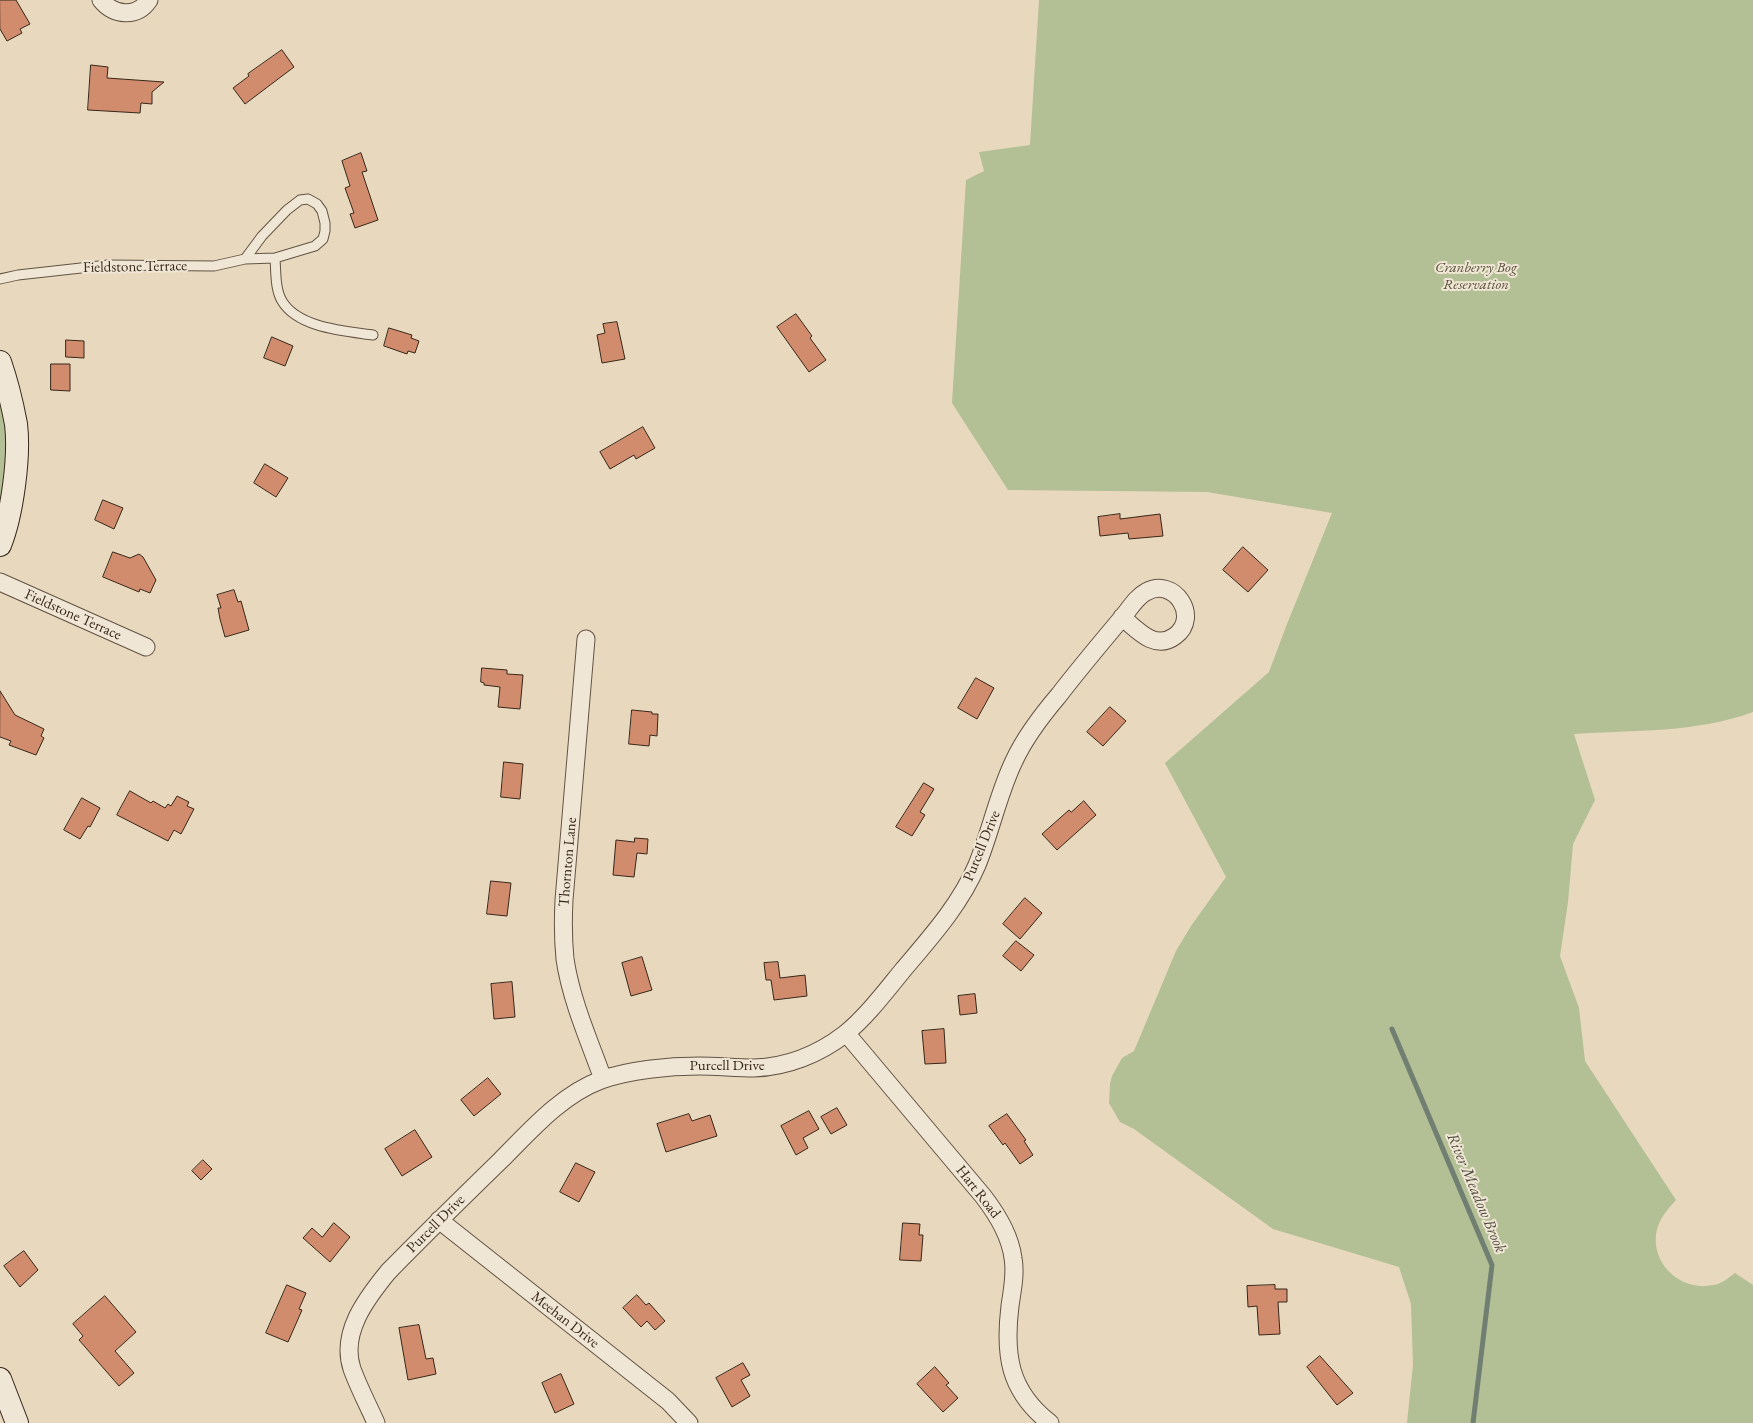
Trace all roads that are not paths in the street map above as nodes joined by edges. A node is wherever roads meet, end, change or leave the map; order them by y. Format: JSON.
{"nodes":[{"id":1,"x":101,"y":0,"type":"edge"},
{"id":2,"x":149,"y":0,"type":"edge"},
{"id":3,"x":274,"y":258,"type":"junction"},
{"id":4,"x":245,"y":259,"type":"junction"},
{"id":5,"x":0,"y":279,"type":"edge"},
{"id":6,"x":373,"y":335,"type":"dead end"},
{"id":7,"x":0,"y":362,"type":"edge"},
{"id":8,"x":0,"y":545,"type":"edge"},
{"id":9,"x":0,"y":582,"type":"edge"},
{"id":10,"x":1122,"y":618,"type":"dead end"},
{"id":11,"x":586,"y":639,"type":"dead end"},
{"id":12,"x":146,"y":647,"type":"dead end"},
{"id":13,"x":846,"y":1032,"type":"junction"},
{"id":14,"x":604,"y":1079,"type":"junction"},
{"id":15,"x":439,"y":1220,"type":"junction"},
{"id":16,"x":0,"y":1379,"type":"edge"},
{"id":17,"x":17,"y":1423,"type":"edge"},
{"id":18,"x":376,"y":1423,"type":"edge"},
{"id":19,"x":688,"y":1423,"type":"edge"},
{"id":20,"x":1050,"y":1423,"type":"edge"}],
"edges":[{"from":1,"to":2,"type":"street"},
{"from":3,"to":4,"type":"lane","name":"Fieldstone Terrace"},
{"from":3,"to":4,"type":"lane","name":"Fieldstone Terrace"},
{"from":3,"to":6,"type":"lane"},
{"from":4,"to":5,"type":"lane","name":"Fieldstone Terrace"},
{"from":7,"to":8,"type":"main road"},
{"from":9,"to":12,"type":"street","name":"Fieldstone Terrace"},
{"from":10,"to":13,"type":"street","name":"Purcell Drive"},
{"from":11,"to":14,"type":"street","name":"Thornton Lane"},
{"from":13,"to":14,"type":"street","name":"Purcell Drive"},
{"from":13,"to":20,"type":"street","name":"Hart Road"},
{"from":14,"to":15,"type":"street","name":"Purcell Drive"},
{"from":15,"to":18,"type":"street","name":"Purcell Drive"},
{"from":15,"to":19,"type":"street","name":"Meehan Drive"},
{"from":16,"to":17,"type":"main road"}]}
